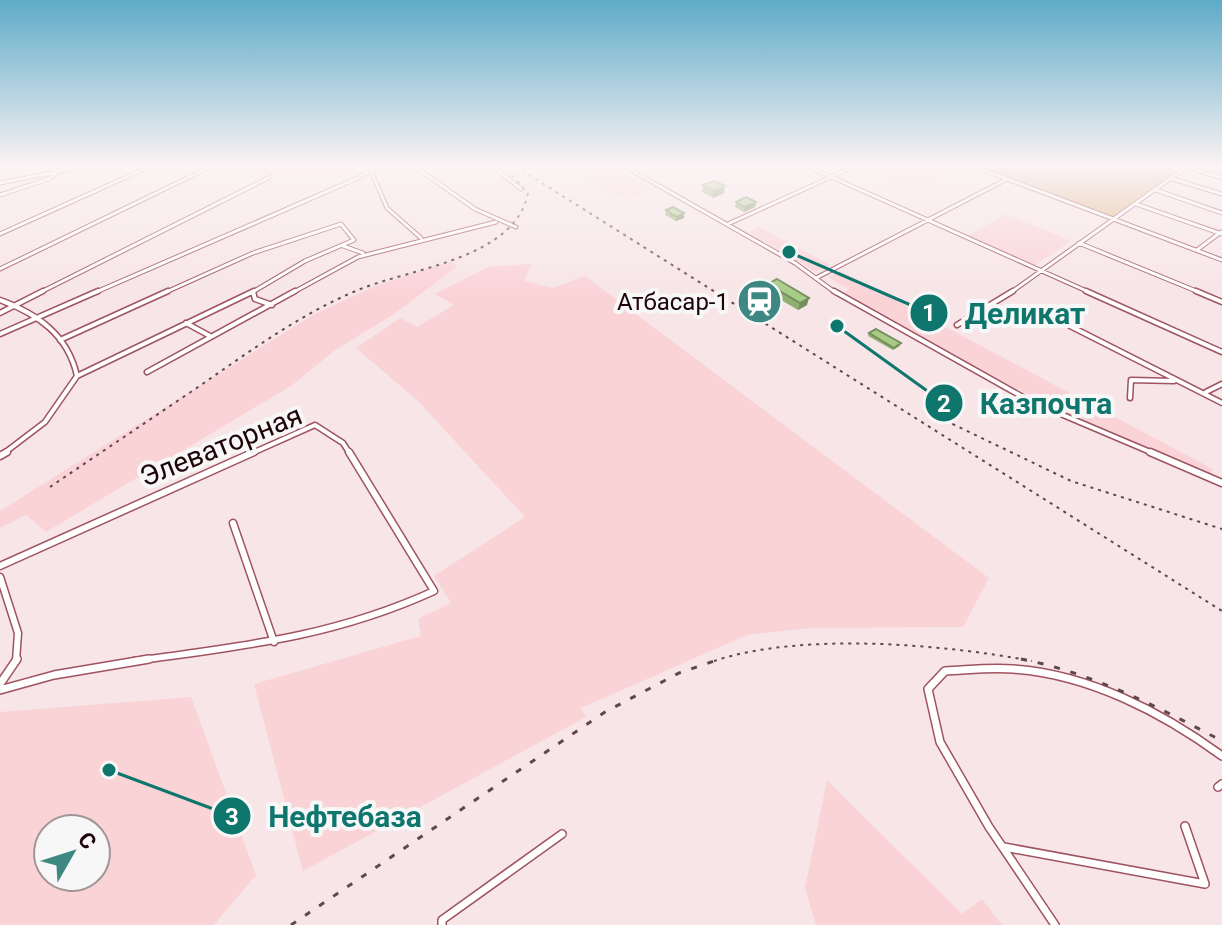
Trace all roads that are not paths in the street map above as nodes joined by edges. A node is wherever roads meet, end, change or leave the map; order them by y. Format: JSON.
{"nodes":[{"id":1,"x":55,"y":209,"type":"edge"},
{"id":2,"x":123,"y":209,"type":"edge"},
{"id":3,"x":206,"y":209,"type":"edge"},
{"id":4,"x":284,"y":209,"type":"edge"},
{"id":5,"x":389,"y":209,"type":"edge"},
{"id":6,"x":475,"y":209,"type":"edge"},
{"id":7,"x":701,"y":209,"type":"edge"},
{"id":8,"x":761,"y":209,"type":"edge"},
{"id":9,"x":898,"y":209,"type":"edge"},
{"id":10,"x":946,"y":209,"type":"edge"},
{"id":11,"x":1087,"y":209,"type":"edge"},
{"id":12,"x":1128,"y":209,"type":"edge"},
{"id":13,"x":1151,"y":209,"type":"edge"},
{"id":14,"x":1113,"y":219,"type":"junction"},
{"id":15,"x":923,"y":221,"type":"junction"},
{"id":16,"x":496,"y":222,"type":"junction"},
{"id":17,"x":727,"y":224,"type":"junction"},
{"id":18,"x":516,"y":227,"type":"dead end"},
{"id":19,"x":1221,"y":233,"type":"edge"},
{"id":20,"x":0,"y":234,"type":"edge"},
{"id":21,"x":426,"y":238,"type":"junction"},
{"id":22,"x":1079,"y":243,"type":"junction"},
{"id":23,"x":343,"y":246,"type":"junction"},
{"id":24,"x":1197,"y":250,"type":"junction"},
{"id":25,"x":370,"y":252,"type":"junction"},
{"id":26,"x":1222,"y":260,"type":"edge"},
{"id":27,"x":0,"y":269,"type":"edge"},
{"id":28,"x":1038,"y":273,"type":"junction"},
{"id":29,"x":815,"y":279,"type":"junction"},
{"id":30,"x":253,"y":292,"type":"junction"},
{"id":31,"x":0,"y":300,"type":"edge"},
{"id":32,"x":1222,"y":302,"type":"edge"},
{"id":33,"x":15,"y":305,"type":"junction"},
{"id":34,"x":273,"y":306,"type":"junction"},
{"id":35,"x":0,"y":313,"type":"edge"},
{"id":36,"x":40,"y":317,"type":"junction"},
{"id":37,"x":186,"y":323,"type":"junction"},
{"id":38,"x":957,"y":325,"type":"dead end"},
{"id":39,"x":1070,"y":326,"type":"dead end"},
{"id":40,"x":0,"y":334,"type":"edge"},
{"id":41,"x":211,"y":337,"type":"junction"},
{"id":42,"x":60,"y":340,"type":"junction"},
{"id":43,"x":1222,"y":352,"type":"edge"},
{"id":44,"x":147,"y":372,"type":"dead end"},
{"id":45,"x":77,"y":376,"type":"junction"},
{"id":46,"x":1222,"y":384,"type":"edge"},
{"id":47,"x":1193,"y":388,"type":"junction"},
{"id":48,"x":1130,"y":398,"type":"dead end"},
{"id":49,"x":1222,"y":403,"type":"edge"},
{"id":50,"x":0,"y":456,"type":"edge"},
{"id":51,"x":1222,"y":483,"type":"edge"},
{"id":52,"x":233,"y":523,"type":"dead end"},
{"id":53,"x":0,"y":566,"type":"edge"},
{"id":54,"x":0,"y":577,"type":"edge"},
{"id":55,"x":274,"y":642,"type":"junction"},
{"id":56,"x":0,"y":684,"type":"edge"},
{"id":57,"x":0,"y":690,"type":"edge"},
{"id":58,"x":1222,"y":756,"type":"edge"},
{"id":59,"x":1185,"y":826,"type":"dead end"},
{"id":60,"x":562,"y":834,"type":"dead end"},
{"id":61,"x":1003,"y":847,"type":"junction"},
{"id":62,"x":442,"y":925,"type":"edge"},
{"id":63,"x":1055,"y":925,"type":"edge"}],
"edges":[{"from":1,"to":20,"type":"street"},
{"from":2,"to":27,"type":"street"},
{"from":3,"to":33,"type":"street"},
{"from":4,"to":36,"type":"street"},
{"from":5,"to":21,"type":"street"},
{"from":6,"to":16,"type":"street"},
{"from":7,"to":17,"type":"street"},
{"from":8,"to":17,"type":"street"},
{"from":9,"to":15,"type":"street"},
{"from":10,"to":15,"type":"street"},
{"from":11,"to":14,"type":"street"},
{"from":12,"to":14,"type":"street"},
{"from":13,"to":19,"type":"street"},
{"from":14,"to":22,"type":"street"},
{"from":14,"to":24,"type":"street"},
{"from":15,"to":28,"type":"street"},
{"from":15,"to":29,"type":"street"},
{"from":16,"to":18,"type":"street"},
{"from":16,"to":21,"type":"street"},
{"from":17,"to":29,"type":"street"},
{"from":19,"to":24,"type":"street"},
{"from":21,"to":25,"type":"street"},
{"from":22,"to":28,"type":"street"},
{"from":22,"to":32,"type":"street"},
{"from":23,"to":25,"type":"street"},
{"from":23,"to":30,"type":"street"},
{"from":23,"to":42,"type":"street"},
{"from":24,"to":26,"type":"street"},
{"from":25,"to":34,"type":"street"},
{"from":28,"to":38,"type":"street"},
{"from":28,"to":43,"type":"street"},
{"from":29,"to":51,"type":"street"},
{"from":30,"to":34,"type":"street"},
{"from":30,"to":37,"type":"street"},
{"from":31,"to":33,"type":"street"},
{"from":33,"to":35,"type":"street"},
{"from":33,"to":36,"type":"street"},
{"from":34,"to":41,"type":"street"},
{"from":36,"to":40,"type":"street"},
{"from":36,"to":42,"type":"street"},
{"from":37,"to":41,"type":"street"},
{"from":37,"to":45,"type":"street"},
{"from":39,"to":47,"type":"street"},
{"from":41,"to":44,"type":"street"},
{"from":42,"to":45,"type":"street"},
{"from":45,"to":50,"type":"street"},
{"from":46,"to":47,"type":"street"},
{"from":47,"to":48,"type":"street"},
{"from":47,"to":49,"type":"street"},
{"from":52,"to":55,"type":"street"},
{"from":53,"to":55,"type":"street","name":"Элеваторная"},
{"from":54,"to":56,"type":"street"},
{"from":55,"to":57,"type":"street"},
{"from":58,"to":61,"type":"street"},
{"from":59,"to":61,"type":"street"},
{"from":60,"to":62,"type":"street"},
{"from":61,"to":63,"type":"street"}]}
